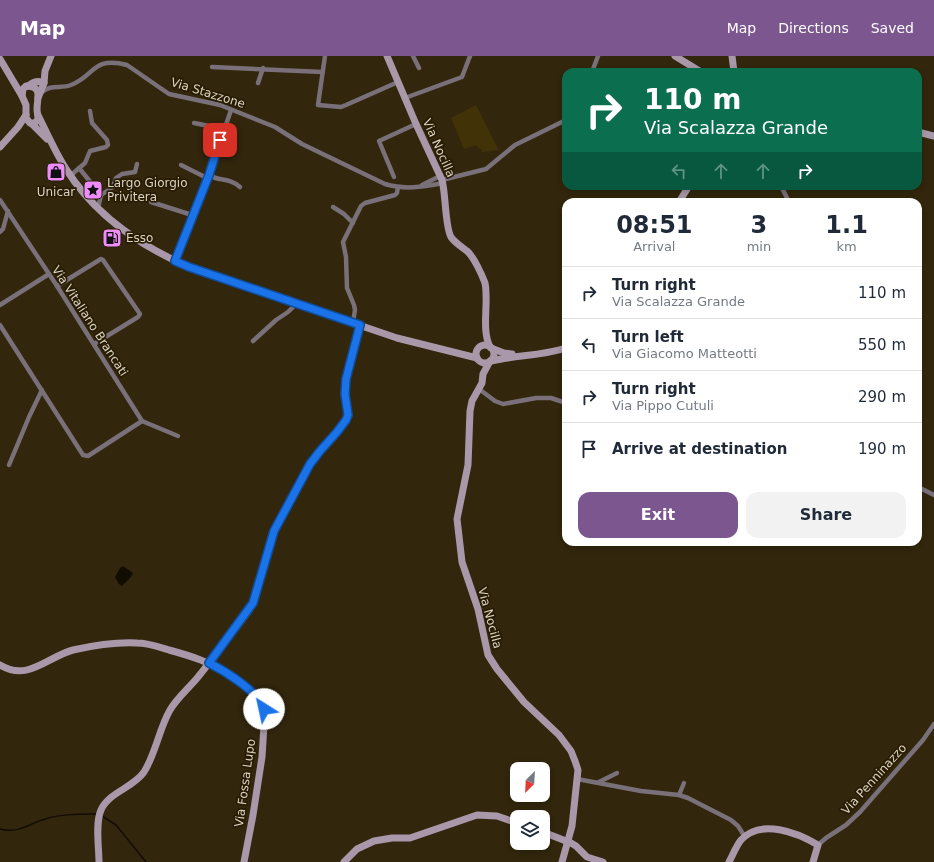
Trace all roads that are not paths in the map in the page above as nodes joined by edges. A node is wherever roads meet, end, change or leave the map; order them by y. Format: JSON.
{"nodes":[{"id":1,"x":50,"y":56,"type":"edge"},
{"id":2,"x":325,"y":56,"type":"edge"},
{"id":3,"x":387,"y":56,"type":"edge"},
{"id":4,"x":413,"y":56,"type":"edge"},
{"id":5,"x":470,"y":56,"type":"edge"},
{"id":6,"x":598,"y":56,"type":"edge"},
{"id":7,"x":675,"y":56,"type":"edge"},
{"id":8,"x":732,"y":56,"type":"edge"},
{"id":9,"x":0,"y":59,"type":"edge"},
{"id":10,"x":212,"y":67,"type":"dead end"},
{"id":11,"x":263,"y":68,"type":"junction"},
{"id":12,"x":419,"y":68,"type":"dead end"},
{"id":13,"x":594,"y":68,"type":"edge"},
{"id":14,"x":695,"y":68,"type":"edge"},
{"id":15,"x":735,"y":68,"type":"edge"},
{"id":16,"x":8,"y":70,"type":"junction"},
{"id":17,"x":323,"y":72,"type":"junction"},
{"id":18,"x":41,"y":82,"type":"junction"},
{"id":19,"x":398,"y":82,"type":"junction"},
{"id":20,"x":258,"y":83,"type":"dead end"},
{"id":21,"x":27,"y":86,"type":"junction"},
{"id":22,"x":40,"y":95,"type":"junction"},
{"id":23,"x":22,"y":96,"type":"junction"},
{"id":24,"x":405,"y":98,"type":"junction"},
{"id":25,"x":231,"y":110,"type":"junction"},
{"id":26,"x":90,"y":111,"type":"dead end"},
{"id":27,"x":26,"y":115,"type":"junction"},
{"id":28,"x":38,"y":115,"type":"junction"},
{"id":29,"x":562,"y":122,"type":"edge"},
{"id":30,"x":31,"y":123,"type":"junction"},
{"id":31,"x":194,"y":123,"type":"dead end"},
{"id":32,"x":416,"y":124,"type":"junction"},
{"id":33,"x":18,"y":127,"type":"junction"},
{"id":34,"x":224,"y":129,"type":"junction"},
{"id":35,"x":922,"y":133,"type":"edge"},
{"id":36,"x":934,"y":136,"type":"edge"},
{"id":37,"x":50,"y":141,"type":"junction"},
{"id":38,"x":0,"y":147,"type":"edge"},
{"id":39,"x":137,"y":164,"type":"dead end"},
{"id":40,"x":181,"y":165,"type":"dead end"},
{"id":41,"x":79,"y":168,"type":"junction"},
{"id":42,"x":70,"y":176,"type":"junction"},
{"id":43,"x":208,"y":177,"type":"junction"},
{"id":44,"x":394,"y":177,"type":"dead end"},
{"id":45,"x":442,"y":180,"type":"junction"},
{"id":46,"x":419,"y":186,"type":"junction"},
{"id":47,"x":240,"y":187,"type":"dead end"},
{"id":48,"x":398,"y":187,"type":"junction"},
{"id":49,"x":101,"y":195,"type":"junction"},
{"id":50,"x":0,"y":200,"type":"edge"},
{"id":51,"x":151,"y":202,"type":"dead end"},
{"id":52,"x":333,"y":207,"type":"dead end"},
{"id":53,"x":98,"y":208,"type":"junction"},
{"id":54,"x":8,"y":211,"type":"junction"},
{"id":55,"x":192,"y":215,"type":"junction"},
{"id":56,"x":353,"y":223,"type":"junction"},
{"id":57,"x":0,"y":232,"type":"edge"},
{"id":58,"x":175,"y":261,"type":"junction"},
{"id":59,"x":48,"y":274,"type":"junction"},
{"id":60,"x":57,"y":286,"type":"junction"},
{"id":61,"x":297,"y":303,"type":"junction"},
{"id":62,"x":0,"y":305,"type":"edge"},
{"id":63,"x":352,"y":322,"type":"junction"},
{"id":64,"x":0,"y":325,"type":"edge"},
{"id":65,"x":360,"y":325,"type":"junction"},
{"id":66,"x":253,"y":340,"type":"dead end"},
{"id":67,"x":94,"y":344,"type":"junction"},
{"id":68,"x":485,"y":347,"type":"junction"},
{"id":69,"x":442,"y":349,"type":"junction"},
{"id":70,"x":562,"y":349,"type":"edge"},
{"id":71,"x":518,"y":356,"type":"junction"},
{"id":72,"x":478,"y":359,"type":"junction"},
{"id":73,"x":491,"y":361,"type":"junction"},
{"id":74,"x":483,"y":374,"type":"junction"},
{"id":75,"x":479,"y":389,"type":"junction"},
{"id":76,"x":42,"y":390,"type":"junction"},
{"id":77,"x":562,"y":402,"type":"edge"},
{"id":78,"x":142,"y":421,"type":"junction"},
{"id":79,"x":178,"y":436,"type":"dead end"},
{"id":80,"x":9,"y":465,"type":"dead end"},
{"id":81,"x":922,"y":490,"type":"edge"},
{"id":82,"x":934,"y":495,"type":"edge"},
{"id":83,"x":209,"y":663,"type":"junction"},
{"id":84,"x":0,"y":665,"type":"edge"},
{"id":85,"x":934,"y":724,"type":"edge"},
{"id":86,"x":617,"y":774,"type":"dead end"},
{"id":87,"x":578,"y":779,"type":"junction"},
{"id":88,"x":599,"y":782,"type":"junction"},
{"id":89,"x":684,"y":783,"type":"dead end"},
{"id":90,"x":679,"y":795,"type":"junction"},
{"id":91,"x":510,"y":820,"type":"edge"},
{"id":92,"x":550,"y":835,"type":"edge"},
{"id":93,"x":553,"y":836,"type":"junction"},
{"id":94,"x":745,"y":837,"type":"junction"},
{"id":95,"x":568,"y":842,"type":"junction"},
{"id":96,"x":818,"y":846,"type":"junction"},
{"id":97,"x":565,"y":853,"type":"junction"},
{"id":98,"x":99,"y":862,"type":"edge"},
{"id":99,"x":244,"y":862,"type":"edge"},
{"id":100,"x":344,"y":862,"type":"edge"},
{"id":101,"x":562,"y":862,"type":"edge"},
{"id":102,"x":603,"y":862,"type":"edge"},
{"id":103,"x":729,"y":862,"type":"edge"},
{"id":104,"x":813,"y":862,"type":"edge"}],
"edges":[{"from":1,"to":18,"type":"street"},
{"from":2,"to":17,"type":"street"},
{"from":3,"to":19,"type":"street","name":"Via Nocilla"},
{"from":4,"to":12,"type":"street"},
{"from":5,"to":24,"type":"street"},
{"from":6,"to":13,"type":"street"},
{"from":7,"to":14,"type":"street"},
{"from":8,"to":15,"type":"street"},
{"from":9,"to":16,"type":"street"},
{"from":10,"to":11,"type":"street"},
{"from":11,"to":17,"type":"street"},
{"from":11,"to":20,"type":"street"},
{"from":16,"to":21,"type":"street"},
{"from":16,"to":23,"type":"street"},
{"from":17,"to":19,"type":"street"},
{"from":18,"to":21,"type":"street"},
{"from":18,"to":22,"type":"street"},
{"from":19,"to":24,"type":"street","name":"Via Nocilla"},
{"from":21,"to":22,"type":"street"},
{"from":21,"to":23,"type":"street"},
{"from":22,"to":25,"type":"street","name":"Via Stazzone"},
{"from":22,"to":28,"type":"street"},
{"from":23,"to":27,"type":"street"},
{"from":24,"to":32,"type":"street","name":"Via Nocilla"},
{"from":25,"to":34,"type":"street"},
{"from":25,"to":48,"type":"street","name":"Via Stazzone"},
{"from":26,"to":41,"type":"street"},
{"from":27,"to":30,"type":"street"},
{"from":27,"to":33,"type":"street"},
{"from":28,"to":30,"type":"street"},
{"from":28,"to":37,"type":"street"},
{"from":29,"to":45,"type":"street"},
{"from":30,"to":33,"type":"street"},
{"from":30,"to":37,"type":"street"},
{"from":31,"to":34,"type":"street"},
{"from":32,"to":44,"type":"street"},
{"from":32,"to":45,"type":"street","name":"Via Nocilla"},
{"from":33,"to":38,"type":"street"},
{"from":34,"to":43,"type":"street"},
{"from":35,"to":36,"type":"street"},
{"from":37,"to":42,"type":"street"},
{"from":39,"to":49,"type":"street"},
{"from":40,"to":43,"type":"street"},
{"from":41,"to":42,"type":"street"},
{"from":41,"to":49,"type":"street"},
{"from":42,"to":53,"type":"street"},
{"from":43,"to":47,"type":"street"},
{"from":43,"to":55,"type":"street"},
{"from":45,"to":46,"type":"street","name":"Via Stazzone"},
{"from":45,"to":46,"type":"street"},
{"from":45,"to":68,"type":"street","name":"Via Nocilla"},
{"from":46,"to":48,"type":"street","name":"Via Stazzone"},
{"from":48,"to":56,"type":"street"},
{"from":49,"to":53,"type":"street"},
{"from":50,"to":54,"type":"street","name":"Via Vitaliano Brancati"},
{"from":51,"to":55,"type":"street"},
{"from":52,"to":56,"type":"street"},
{"from":53,"to":58,"type":"street"},
{"from":54,"to":57,"type":"street"},
{"from":54,"to":59,"type":"street","name":"Via Vitaliano Brancati"},
{"from":55,"to":58,"type":"street"},
{"from":56,"to":63,"type":"street"},
{"from":58,"to":61,"type":"street"},
{"from":59,"to":60,"type":"street","name":"Via Vitaliano Brancati"},
{"from":59,"to":62,"type":"street"},
{"from":60,"to":67,"type":"street","name":"Via Vitaliano Brancati"},
{"from":60,"to":67,"type":"street"},
{"from":61,"to":63,"type":"street"},
{"from":61,"to":66,"type":"street"},
{"from":63,"to":65,"type":"street"},
{"from":64,"to":76,"type":"street"},
{"from":65,"to":69,"type":"street"},
{"from":65,"to":83,"type":"street"},
{"from":67,"to":78,"type":"street","name":"Via Vitaliano Brancati"},
{"from":68,"to":69,"type":"street"},
{"from":68,"to":71,"type":"street"},
{"from":68,"to":72,"type":"street"},
{"from":68,"to":73,"type":"street"},
{"from":69,"to":72,"type":"street"},
{"from":70,"to":71,"type":"street"},
{"from":71,"to":73,"type":"street"},
{"from":72,"to":73,"type":"street"},
{"from":72,"to":74,"type":"street"},
{"from":73,"to":74,"type":"street","name":"Via Nocilla"},
{"from":74,"to":75,"type":"street","name":"Via Nocilla"},
{"from":75,"to":77,"type":"street"},
{"from":75,"to":87,"type":"street","name":"Via Nocilla"},
{"from":76,"to":78,"type":"street"},
{"from":76,"to":80,"type":"street"},
{"from":78,"to":79,"type":"street"},
{"from":81,"to":82,"type":"street"},
{"from":83,"to":84,"type":"street"},
{"from":83,"to":98,"type":"street"},
{"from":83,"to":99,"type":"street","name":"Via Fossa Lupo"},
{"from":85,"to":96,"type":"street","name":"Via Penninazzo"},
{"from":86,"to":88,"type":"street"},
{"from":87,"to":88,"type":"street"},
{"from":87,"to":95,"type":"street","name":"Via Nocilla"},
{"from":88,"to":90,"type":"street"},
{"from":89,"to":90,"type":"street"},
{"from":90,"to":94,"type":"street"},
{"from":91,"to":100,"type":"street"},
{"from":92,"to":93,"type":"street"},
{"from":93,"to":95,"type":"street"},
{"from":93,"to":97,"type":"street"},
{"from":94,"to":96,"type":"street"},
{"from":94,"to":103,"type":"street"},
{"from":95,"to":97,"type":"street","name":"Via Nocilla"},
{"from":95,"to":102,"type":"street"},
{"from":96,"to":104,"type":"street"},
{"from":97,"to":101,"type":"street","name":"Via Nocilla"}]}
